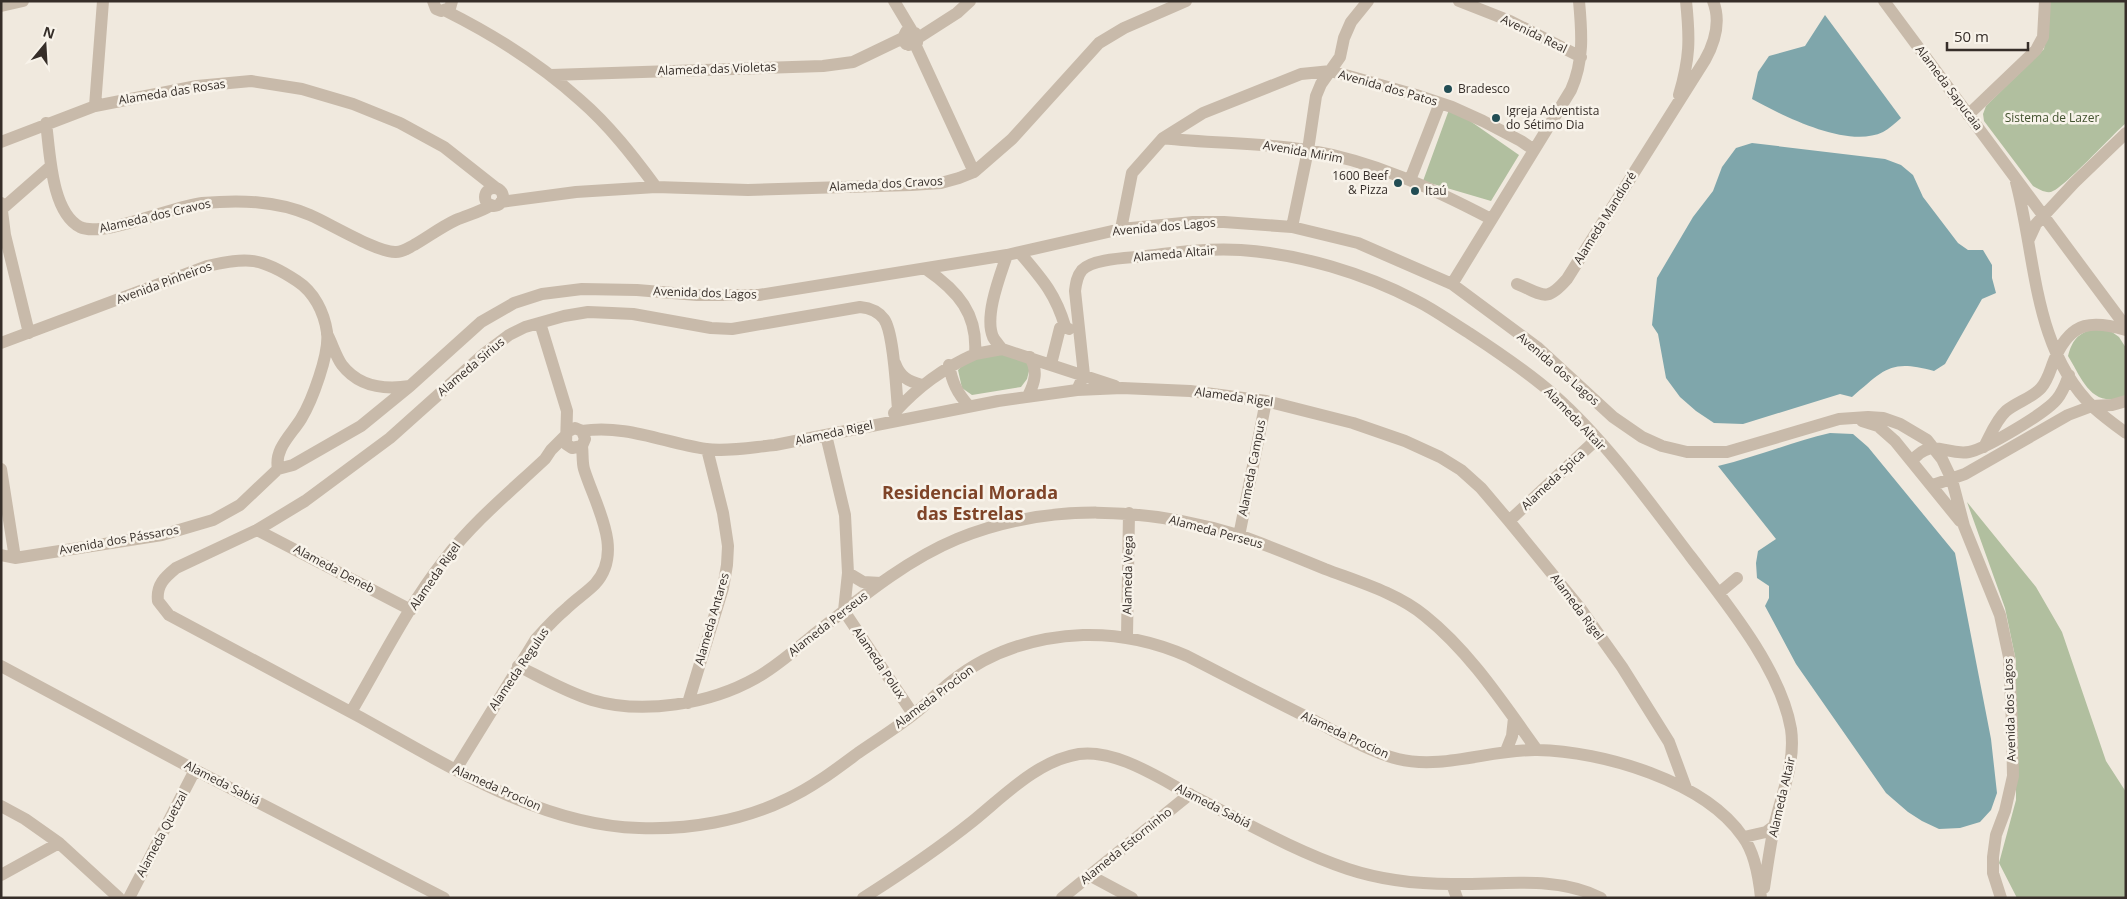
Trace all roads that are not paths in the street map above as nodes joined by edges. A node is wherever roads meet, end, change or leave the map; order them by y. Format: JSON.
{"nodes":[{"id":1,"x":23,"y":1,"type":"edge"},
{"id":2,"x":103,"y":1,"type":"edge"},
{"id":3,"x":894,"y":1,"type":"edge"},
{"id":4,"x":970,"y":1,"type":"edge"},
{"id":5,"x":1186,"y":1,"type":"edge"},
{"id":6,"x":1368,"y":1,"type":"edge"},
{"id":7,"x":1459,"y":1,"type":"edge"},
{"id":8,"x":1579,"y":1,"type":"edge"},
{"id":9,"x":1686,"y":1,"type":"edge"},
{"id":10,"x":1713,"y":1,"type":"edge"},
{"id":11,"x":1884,"y":1,"type":"edge"},
{"id":12,"x":2045,"y":1,"type":"edge"},
{"id":13,"x":430,"y":3,"type":"edge"},
{"id":14,"x":450,"y":5,"type":"edge"},
{"id":15,"x":1,"y":6,"type":"edge"},
{"id":16,"x":910,"y":39,"type":"junction"},
{"id":17,"x":1689,"y":56,"type":"junction"},
{"id":18,"x":1581,"y":58,"type":"junction"},
{"id":19,"x":1705,"y":60,"type":"junction"},
{"id":20,"x":1331,"y":71,"type":"junction"},
{"id":21,"x":551,"y":75,"type":"junction"},
{"id":22,"x":1440,"y":103,"type":"junction"},
{"id":23,"x":94,"y":106,"type":"junction"},
{"id":24,"x":1676,"y":107,"type":"junction"},
{"id":25,"x":1968,"y":115,"type":"junction"},
{"id":26,"x":46,"y":123,"type":"junction"},
{"id":27,"x":2126,"y":133,"type":"edge"},
{"id":28,"x":1163,"y":138,"type":"junction"},
{"id":29,"x":1,"y":142,"type":"edge"},
{"id":30,"x":1308,"y":150,"type":"junction"},
{"id":31,"x":1534,"y":150,"type":"junction"},
{"id":32,"x":52,"y":166,"type":"junction"},
{"id":33,"x":974,"y":172,"type":"junction"},
{"id":34,"x":2014,"y":175,"type":"junction"},
{"id":35,"x":1410,"y":180,"type":"junction"},
{"id":36,"x":656,"y":187,"type":"junction"},
{"id":37,"x":494,"y":196,"type":"junction"},
{"id":38,"x":1,"y":203,"type":"edge"},
{"id":39,"x":2,"y":209,"type":"edge"},
{"id":40,"x":2044,"y":215,"type":"junction"},
{"id":41,"x":1491,"y":219,"type":"junction"},
{"id":42,"x":1292,"y":227,"type":"junction"},
{"id":43,"x":1121,"y":229,"type":"junction"},
{"id":44,"x":2029,"y":239,"type":"junction"},
{"id":45,"x":1020,"y":253,"type":"junction"},
{"id":46,"x":1007,"y":255,"type":"junction"},
{"id":47,"x":926,"y":269,"type":"junction"},
{"id":48,"x":1452,"y":284,"type":"junction"},
{"id":49,"x":1517,"y":284,"type":"dead end"},
{"id":50,"x":540,"y":323,"type":"junction"},
{"id":51,"x":1065,"y":326,"type":"junction"},
{"id":52,"x":2126,"y":328,"type":"edge"},
{"id":53,"x":29,"y":333,"type":"junction"},
{"id":54,"x":327,"y":334,"type":"junction"},
{"id":55,"x":1080,"y":336,"type":"junction"},
{"id":56,"x":1,"y":343,"type":"edge"},
{"id":57,"x":1002,"y":349,"type":"junction"},
{"id":58,"x":975,"y":354,"type":"junction"},
{"id":59,"x":2057,"y":354,"type":"junction"},
{"id":60,"x":1030,"y":357,"type":"junction"},
{"id":61,"x":893,"y":359,"type":"junction"},
{"id":62,"x":1051,"y":364,"type":"junction"},
{"id":63,"x":950,"y":365,"type":"junction"},
{"id":64,"x":1084,"y":375,"type":"junction"},
{"id":65,"x":2069,"y":375,"type":"junction"},
{"id":66,"x":922,"y":385,"type":"junction"},
{"id":67,"x":410,"y":386,"type":"junction"},
{"id":68,"x":1122,"y":388,"type":"junction"},
{"id":69,"x":1077,"y":390,"type":"junction"},
{"id":70,"x":1028,"y":396,"type":"junction"},
{"id":71,"x":1266,"y":401,"type":"junction"},
{"id":72,"x":2126,"y":401,"type":"edge"},
{"id":73,"x":901,"y":405,"type":"junction"},
{"id":74,"x":969,"y":406,"type":"junction"},
{"id":75,"x":2092,"y":406,"type":"junction"},
{"id":76,"x":2046,"y":410,"type":"junction"},
{"id":77,"x":915,"y":416,"type":"junction"},
{"id":78,"x":1853,"y":418,"type":"junction"},
{"id":79,"x":886,"y":422,"type":"junction"},
{"id":80,"x":2054,"y":422,"type":"junction"},
{"id":81,"x":2126,"y":433,"type":"edge"},
{"id":82,"x":826,"y":434,"type":"junction"},
{"id":83,"x":575,"y":439,"type":"junction"},
{"id":84,"x":1597,"y":439,"type":"junction"},
{"id":85,"x":1988,"y":444,"type":"junction"},
{"id":86,"x":1934,"y":448,"type":"junction"},
{"id":87,"x":707,"y":449,"type":"junction"},
{"id":88,"x":2001,"y":453,"type":"junction"},
{"id":89,"x":1912,"y":461,"type":"junction"},
{"id":90,"x":1,"y":469,"type":"edge"},
{"id":91,"x":278,"y":469,"type":"junction"},
{"id":92,"x":1952,"y":480,"type":"junction"},
{"id":93,"x":1933,"y":486,"type":"junction"},
{"id":94,"x":1129,"y":513,"type":"junction"},
{"id":95,"x":1510,"y":521,"type":"junction"},
{"id":96,"x":1964,"y":526,"type":"junction"},
{"id":97,"x":257,"y":530,"type":"junction"},
{"id":98,"x":1239,"y":536,"type":"junction"},
{"id":99,"x":1,"y":555,"type":"edge"},
{"id":100,"x":14,"y":558,"type":"junction"},
{"id":101,"x":848,"y":573,"type":"junction"},
{"id":102,"x":1737,"y":578,"type":"dead end"},
{"id":103,"x":881,"y":583,"type":"junction"},
{"id":104,"x":158,"y":588,"type":"joint"},
{"id":105,"x":1718,"y":593,"type":"junction"},
{"id":106,"x":411,"y":610,"type":"junction"},
{"id":107,"x":844,"y":611,"type":"junction"},
{"id":108,"x":1127,"y":636,"type":"junction"},
{"id":109,"x":1,"y":666,"type":"edge"},
{"id":110,"x":518,"y":666,"type":"junction"},
{"id":111,"x":698,"y":672,"type":"junction"},
{"id":112,"x":718,"y":694,"type":"junction"},
{"id":113,"x":688,"y":702,"type":"junction"},
{"id":114,"x":351,"y":712,"type":"junction"},
{"id":115,"x":914,"y":714,"type":"junction"},
{"id":116,"x":1514,"y":718,"type":"junction"},
{"id":117,"x":1537,"y":750,"type":"junction"},
{"id":118,"x":1506,"y":751,"type":"junction"},
{"id":119,"x":456,"y":769,"type":"junction"},
{"id":120,"x":195,"y":770,"type":"junction"},
{"id":121,"x":1686,"y":788,"type":"junction"},
{"id":122,"x":1190,"y":794,"type":"junction"},
{"id":123,"x":1,"y":806,"type":"edge"},
{"id":124,"x":1774,"y":826,"type":"junction"},
{"id":125,"x":1744,"y":837,"type":"junction"},
{"id":126,"x":59,"y":843,"type":"junction"},
{"id":127,"x":1,"y":875,"type":"edge"},
{"id":128,"x":1089,"y":875,"type":"junction"},
{"id":129,"x":1452,"y":884,"type":"junction"},
{"id":130,"x":438,"y":896,"type":"edge"},
{"id":131,"x":119,"y":898,"type":"edge"},
{"id":132,"x":129,"y":898,"type":"edge"},
{"id":133,"x":863,"y":898,"type":"edge"},
{"id":134,"x":1062,"y":898,"type":"edge"},
{"id":135,"x":1132,"y":898,"type":"edge"},
{"id":136,"x":1457,"y":898,"type":"edge"},
{"id":137,"x":1601,"y":898,"type":"edge"},
{"id":138,"x":1761,"y":898,"type":"edge"},
{"id":139,"x":2002,"y":898,"type":"edge"}],
"edges":[{"from":1,"to":15,"type":"street"},
{"from":2,"to":23,"type":"street"},
{"from":3,"to":16,"type":"street"},
{"from":4,"to":16,"type":"street","name":"Alameda das Violetas"},
{"from":5,"to":33,"type":"street","name":"Alameda dos Cravos"},
{"from":6,"to":20,"type":"street"},
{"from":7,"to":18,"type":"street","name":"Avenida Real"},
{"from":8,"to":18,"type":"street"},
{"from":9,"to":17,"type":"street","name":"Alameda Mandioré"},
{"from":10,"to":19,"type":"street","name":"Alameda Mandioré"},
{"from":11,"to":25,"type":"street","name":"Alameda Sapucaia"},
{"from":12,"to":25,"type":"street"},
{"from":13,"to":14,"type":"street"},
{"from":14,"to":21,"type":"street"},
{"from":16,"to":21,"type":"street","name":"Alameda das Violetas"},
{"from":16,"to":33,"type":"street"},
{"from":17,"to":19,"type":"street"},
{"from":17,"to":24,"type":"street","name":"Alameda Mandioré"},
{"from":18,"to":31,"type":"street"},
{"from":19,"to":24,"type":"street","name":"Alameda Mandioré"},
{"from":20,"to":22,"type":"street","name":"Avenida dos Patos"},
{"from":20,"to":28,"type":"street","name":"Avenida dos Patos"},
{"from":20,"to":30,"type":"street"},
{"from":21,"to":36,"type":"street"},
{"from":22,"to":31,"type":"street","name":"Avenida dos Patos"},
{"from":22,"to":35,"type":"street"},
{"from":23,"to":26,"type":"street","name":"Alameda das Rosas"},
{"from":23,"to":37,"type":"street","name":"Alameda das Rosas"},
{"from":24,"to":49,"type":"street","name":"Alameda Mandioré"},
{"from":25,"to":34,"type":"street","name":"Alameda Sapucaia"},
{"from":26,"to":29,"type":"street","name":"Alameda das Rosas"},
{"from":26,"to":32,"type":"street","name":"Alameda dos Cravos"},
{"from":27,"to":40,"type":"street"},
{"from":28,"to":30,"type":"street","name":"Avenida Mirim"},
{"from":28,"to":43,"type":"street","name":"Avenida dos Patos"},
{"from":30,"to":35,"type":"street","name":"Avenida Mirim"},
{"from":30,"to":42,"type":"street"},
{"from":31,"to":41,"type":"street"},
{"from":32,"to":37,"type":"street","name":"Alameda dos Cravos"},
{"from":32,"to":39,"type":"street"},
{"from":33,"to":36,"type":"street","name":"Alameda dos Cravos"},
{"from":34,"to":40,"type":"street","name":"Alameda Sapucaia"},
{"from":34,"to":44,"type":"street"},
{"from":35,"to":41,"type":"street","name":"Avenida Mirim"},
{"from":36,"to":37,"type":"street","name":"Alameda dos Cravos"},
{"from":38,"to":39,"type":"street"},
{"from":39,"to":53,"type":"street"},
{"from":40,"to":44,"type":"street"},
{"from":40,"to":52,"type":"street","name":"Alameda Sapucaia"},
{"from":41,"to":48,"type":"street"},
{"from":42,"to":43,"type":"street","name":"Avenida dos Lagos"},
{"from":42,"to":48,"type":"street","name":"Avenida dos Lagos"},
{"from":43,"to":45,"type":"street","name":"Avenida dos Lagos"},
{"from":44,"to":59,"type":"street"},
{"from":45,"to":46,"type":"street","name":"Avenida dos Lagos"},
{"from":45,"to":51,"type":"street"},
{"from":46,"to":47,"type":"street","name":"Avenida dos Lagos"},
{"from":46,"to":57,"type":"street"},
{"from":47,"to":58,"type":"street"},
{"from":47,"to":67,"type":"street","name":"Avenida dos Lagos"},
{"from":48,"to":78,"type":"street","name":"Avenida dos Lagos"},
{"from":50,"to":61,"type":"street","name":"Alameda Sirius"},
{"from":50,"to":83,"type":"street","name":"Alameda Regulus"},
{"from":50,"to":97,"type":"street","name":"Alameda Sirius"},
{"from":51,"to":55,"type":"street"},
{"from":51,"to":62,"type":"street"},
{"from":52,"to":59,"type":"street"},
{"from":53,"to":54,"type":"street","name":"Avenida Pinheiros"},
{"from":53,"to":56,"type":"street","name":"Avenida Pinheiros"},
{"from":54,"to":67,"type":"street","name":"Avenida Pinheiros"},
{"from":54,"to":91,"type":"street","name":"Avenida Pinheiros"},
{"from":55,"to":64,"type":"street","name":"Alameda Altair"},
{"from":55,"to":84,"type":"street","name":"Alameda Altair"},
{"from":57,"to":58,"type":"street"},
{"from":57,"to":60,"type":"street"},
{"from":58,"to":63,"type":"street"},
{"from":59,"to":65,"type":"street"},
{"from":59,"to":85,"type":"street"},
{"from":60,"to":62,"type":"street"},
{"from":60,"to":70,"type":"street"},
{"from":61,"to":66,"type":"street"},
{"from":61,"to":73,"type":"street"},
{"from":62,"to":64,"type":"street"},
{"from":63,"to":66,"type":"street"},
{"from":63,"to":74,"type":"street"},
{"from":64,"to":68,"type":"street"},
{"from":64,"to":69,"type":"street"},
{"from":65,"to":75,"type":"street"},
{"from":65,"to":76,"type":"street"},
{"from":66,"to":73,"type":"street"},
{"from":67,"to":91,"type":"street","name":"Avenida dos Pássaros"},
{"from":68,"to":69,"type":"street","name":"Alameda Rigel"},
{"from":68,"to":71,"type":"street","name":"Alameda Rigel"},
{"from":69,"to":70,"type":"street","name":"Alameda Rigel"},
{"from":70,"to":74,"type":"street","name":"Alameda Rigel"},
{"from":71,"to":95,"type":"street","name":"Alameda Rigel"},
{"from":71,"to":98,"type":"street","name":"Alameda Campus"},
{"from":72,"to":75,"type":"street"},
{"from":73,"to":77,"type":"street"},
{"from":73,"to":79,"type":"street"},
{"from":74,"to":77,"type":"street","name":"Alameda Rigel"},
{"from":75,"to":80,"type":"street"},
{"from":75,"to":81,"type":"street"},
{"from":76,"to":80,"type":"street"},
{"from":76,"to":85,"type":"street"},
{"from":77,"to":79,"type":"street","name":"Alameda Rigel"},
{"from":78,"to":86,"type":"street","name":"Avenida dos Lagos"},
{"from":78,"to":89,"type":"street","name":"Avenida dos Lagos"},
{"from":79,"to":82,"type":"street","name":"Alameda Rigel"},
{"from":80,"to":88,"type":"street"},
{"from":82,"to":87,"type":"street","name":"Alameda Rigel"},
{"from":82,"to":101,"type":"street"},
{"from":83,"to":87,"type":"street","name":"Alameda Rigel"},
{"from":83,"to":106,"type":"street","name":"Alameda Rigel"},
{"from":83,"to":110,"type":"street","name":"Alameda Regulus"},
{"from":84,"to":95,"type":"street","name":"Alameda Spica"},
{"from":84,"to":105,"type":"street","name":"Alameda Altair"},
{"from":85,"to":86,"type":"street"},
{"from":85,"to":88,"type":"street"},
{"from":86,"to":89,"type":"street"},
{"from":86,"to":92,"type":"street","name":"Avenida dos Lagos"},
{"from":87,"to":111,"type":"street","name":"Alameda Antares"},
{"from":88,"to":92,"type":"street"},
{"from":89,"to":93,"type":"street","name":"Avenida dos Lagos"},
{"from":90,"to":100,"type":"street"},
{"from":91,"to":100,"type":"street","name":"Avenida dos Pássaros"},
{"from":92,"to":93,"type":"street"},
{"from":92,"to":96,"type":"street","name":"Avenida dos Lagos"},
{"from":93,"to":96,"type":"street","name":"Avenida dos Lagos"},
{"from":94,"to":98,"type":"street","name":"Alameda Perseus"},
{"from":94,"to":103,"type":"street","name":"Alameda Perseus"},
{"from":94,"to":108,"type":"street","name":"Alameda Vega"},
{"from":95,"to":121,"type":"street","name":"Alameda Rigel"},
{"from":96,"to":139,"type":"street","name":"Avenida dos Lagos"},
{"from":97,"to":104,"type":"street","name":"Alameda Sirius"},
{"from":97,"to":106,"type":"street","name":"Alameda Deneb"},
{"from":98,"to":116,"type":"street","name":"Alameda Perseus"},
{"from":99,"to":100,"type":"street","name":"Avenida dos Pássaros"},
{"from":101,"to":103,"type":"street"},
{"from":101,"to":107,"type":"street"},
{"from":102,"to":105,"type":"street"},
{"from":103,"to":107,"type":"street","name":"Alameda Perseus"},
{"from":104,"to":114,"type":"street","name":"Alameda Procion"},
{"from":105,"to":124,"type":"street","name":"Alameda Altair"},
{"from":106,"to":114,"type":"street","name":"Alameda Rigel"},
{"from":107,"to":112,"type":"street","name":"Alameda Perseus"},
{"from":107,"to":115,"type":"street","name":"Alameda Polux"},
{"from":108,"to":115,"type":"street","name":"Alameda Procion"},
{"from":108,"to":118,"type":"street","name":"Alameda Procion"},
{"from":109,"to":120,"type":"street","name":"Alameda Sabiá"},
{"from":110,"to":113,"type":"street","name":"Alameda Perseus"},
{"from":110,"to":119,"type":"street","name":"Alameda Regulus"},
{"from":111,"to":112,"type":"street","name":"Alameda Antares"},
{"from":111,"to":113,"type":"street","name":"Alameda Antares"},
{"from":112,"to":113,"type":"street","name":"Alameda Perseus"},
{"from":114,"to":119,"type":"street","name":"Alameda Procion"},
{"from":115,"to":119,"type":"street","name":"Alameda Procion"},
{"from":116,"to":117,"type":"street","name":"Alameda Perseus"},
{"from":116,"to":118,"type":"street"},
{"from":117,"to":118,"type":"street","name":"Alameda Procion"},
{"from":117,"to":121,"type":"street","name":"Alameda Procion"},
{"from":120,"to":130,"type":"street","name":"Alameda Sabiá"},
{"from":120,"to":132,"type":"street","name":"Alameda Quetzal"},
{"from":121,"to":125,"type":"street","name":"Alameda Procion"},
{"from":122,"to":128,"type":"street","name":"Alameda Estorninho"},
{"from":122,"to":129,"type":"street","name":"Alameda Sabiá"},
{"from":122,"to":133,"type":"street","name":"Alameda Sabiá"},
{"from":123,"to":126,"type":"street"},
{"from":124,"to":125,"type":"street"},
{"from":124,"to":138,"type":"street","name":"Alameda Altair"},
{"from":125,"to":138,"type":"street","name":"Alameda Procion"},
{"from":126,"to":127,"type":"street"},
{"from":126,"to":131,"type":"street"},
{"from":128,"to":134,"type":"street","name":"Alameda Estorninho"},
{"from":128,"to":135,"type":"street"},
{"from":129,"to":136,"type":"street"},
{"from":129,"to":137,"type":"street","name":"Alameda Sabiá"}]}
